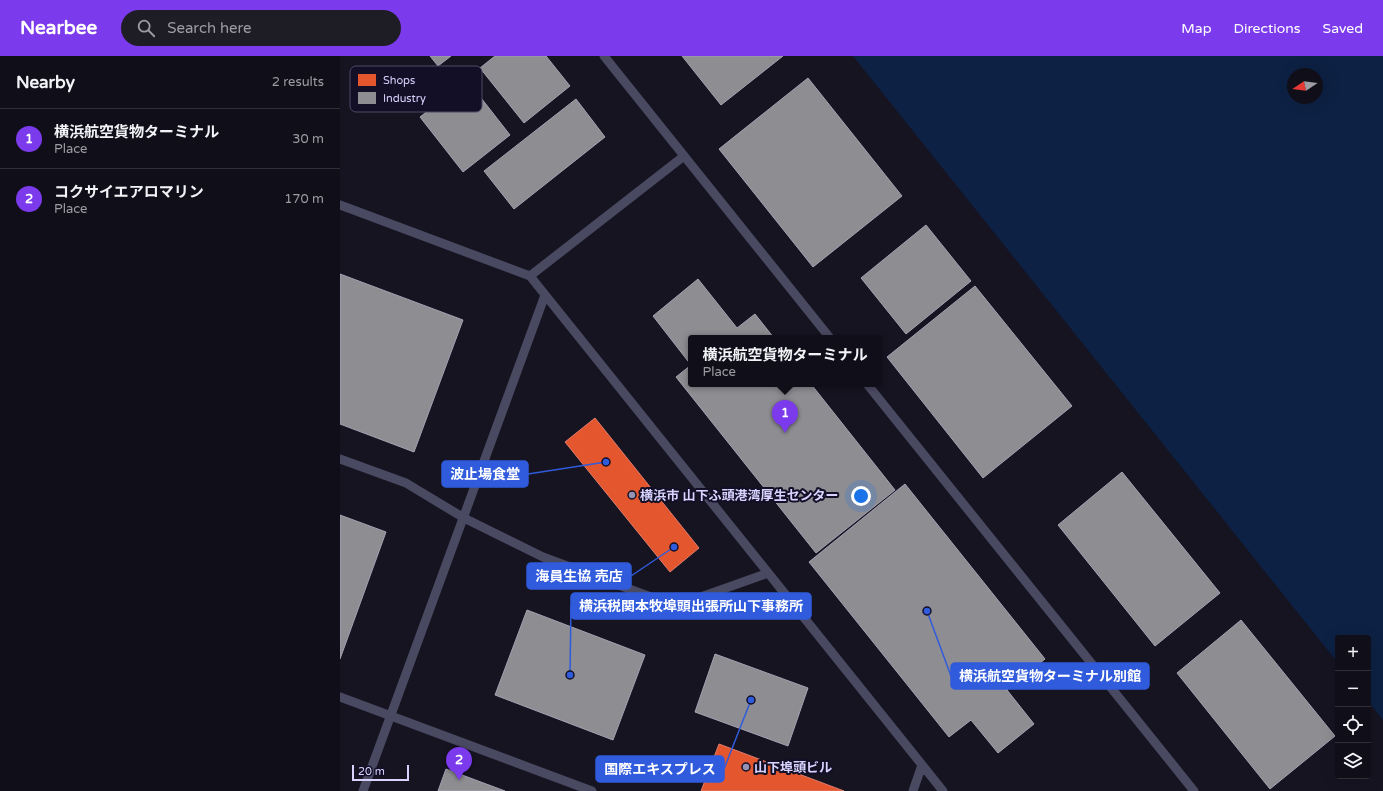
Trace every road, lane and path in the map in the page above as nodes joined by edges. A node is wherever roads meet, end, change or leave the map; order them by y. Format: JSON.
{"nodes":[{"id":1,"x":604,"y":56,"type":"edge"},
{"id":2,"x":684,"y":156,"type":"junction"},
{"id":3,"x":340,"y":204,"type":"edge"},
{"id":4,"x":530,"y":276,"type":"junction"},
{"id":5,"x":545,"y":295,"type":"junction"},
{"id":6,"x":828,"y":335,"type":"edge"},
{"id":7,"x":869,"y":387,"type":"edge"},
{"id":8,"x":340,"y":459,"type":"edge"},
{"id":9,"x":464,"y":518,"type":"junction"},
{"id":10,"x":768,"y":573,"type":"junction"},
{"id":11,"x":340,"y":697,"type":"edge"},
{"id":12,"x":391,"y":716,"type":"junction"},
{"id":13,"x":922,"y":765,"type":"junction"},
{"id":14,"x":363,"y":791,"type":"edge"},
{"id":15,"x":592,"y":791,"type":"edge"},
{"id":16,"x":913,"y":791,"type":"edge"},
{"id":17,"x":943,"y":791,"type":"edge"},
{"id":18,"x":1194,"y":791,"type":"edge"}],
"edges":[{"from":1,"to":2,"type":"lane"},
{"from":2,"to":4,"type":"lane"},
{"from":2,"to":6,"type":"lane"},
{"from":3,"to":4,"type":"lane"},
{"from":4,"to":5,"type":"lane"},
{"from":5,"to":9,"type":"lane"},
{"from":5,"to":10,"type":"lane"},
{"from":7,"to":18,"type":"lane"},
{"from":8,"to":9,"type":"lane"},
{"from":9,"to":10,"type":"lane"},
{"from":9,"to":12,"type":"lane"},
{"from":10,"to":13,"type":"lane"},
{"from":11,"to":12,"type":"lane"},
{"from":12,"to":14,"type":"lane"},
{"from":12,"to":15,"type":"lane"},
{"from":13,"to":16,"type":"lane"},
{"from":13,"to":17,"type":"lane"}]}
